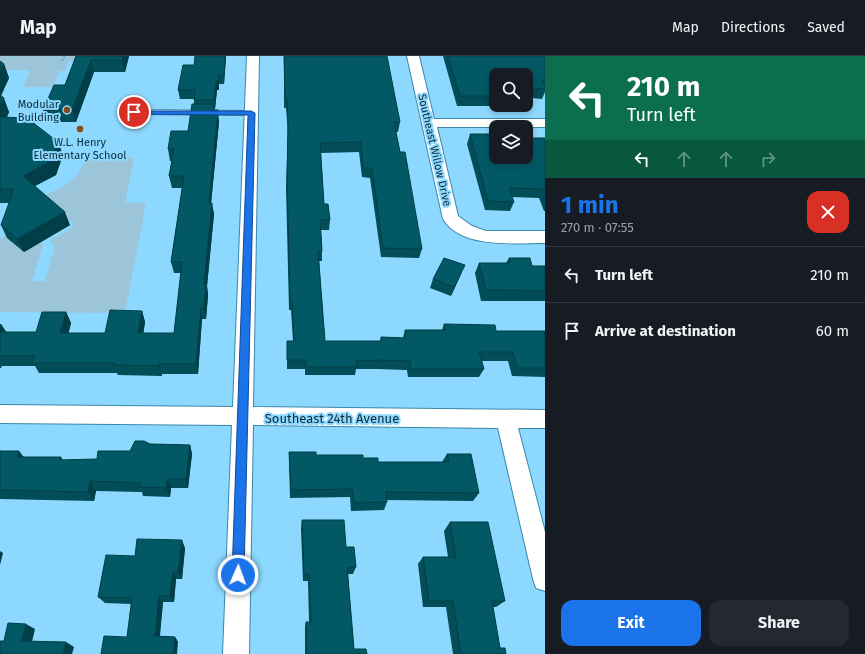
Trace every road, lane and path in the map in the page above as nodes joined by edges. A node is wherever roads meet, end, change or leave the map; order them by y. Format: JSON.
{"nodes":[{"id":1,"x":65,"y":56,"type":"edge"},
{"id":2,"x":253,"y":56,"type":"edge"},
{"id":3,"x":413,"y":56,"type":"edge"},
{"id":4,"x":62,"y":61,"type":"dead end"},
{"id":5,"x":134,"y":112,"type":"dead end"},
{"id":6,"x":251,"y":113,"type":"junction"},
{"id":7,"x":428,"y":123,"type":"junction"},
{"id":8,"x":545,"y":123,"type":"edge"},
{"id":9,"x":545,"y":237,"type":"edge"},
{"id":10,"x":0,"y":414,"type":"edge"},
{"id":11,"x":243,"y":417,"type":"junction"},
{"id":12,"x":506,"y":419,"type":"junction"},
{"id":13,"x":545,"y":419,"type":"edge"},
{"id":14,"x":545,"y":579,"type":"edge"},
{"id":15,"x":236,"y":654,"type":"edge"}],
"edges":[{"from":1,"to":4,"type":"path"},
{"from":2,"to":6,"type":"street"},
{"from":3,"to":7,"type":"street","name":"Southeast Willow Drive"},
{"from":5,"to":6,"type":"lane"},
{"from":6,"to":11,"type":"street"},
{"from":7,"to":8,"type":"street"},
{"from":7,"to":9,"type":"street","name":"Southeast Willow Drive"},
{"from":10,"to":11,"type":"street","name":"Southeast 24th Avenue"},
{"from":11,"to":12,"type":"street","name":"Southeast 24th Avenue"},
{"from":11,"to":15,"type":"street"},
{"from":12,"to":13,"type":"street","name":"Southeast 24th Avenue"},
{"from":12,"to":14,"type":"street"}]}
